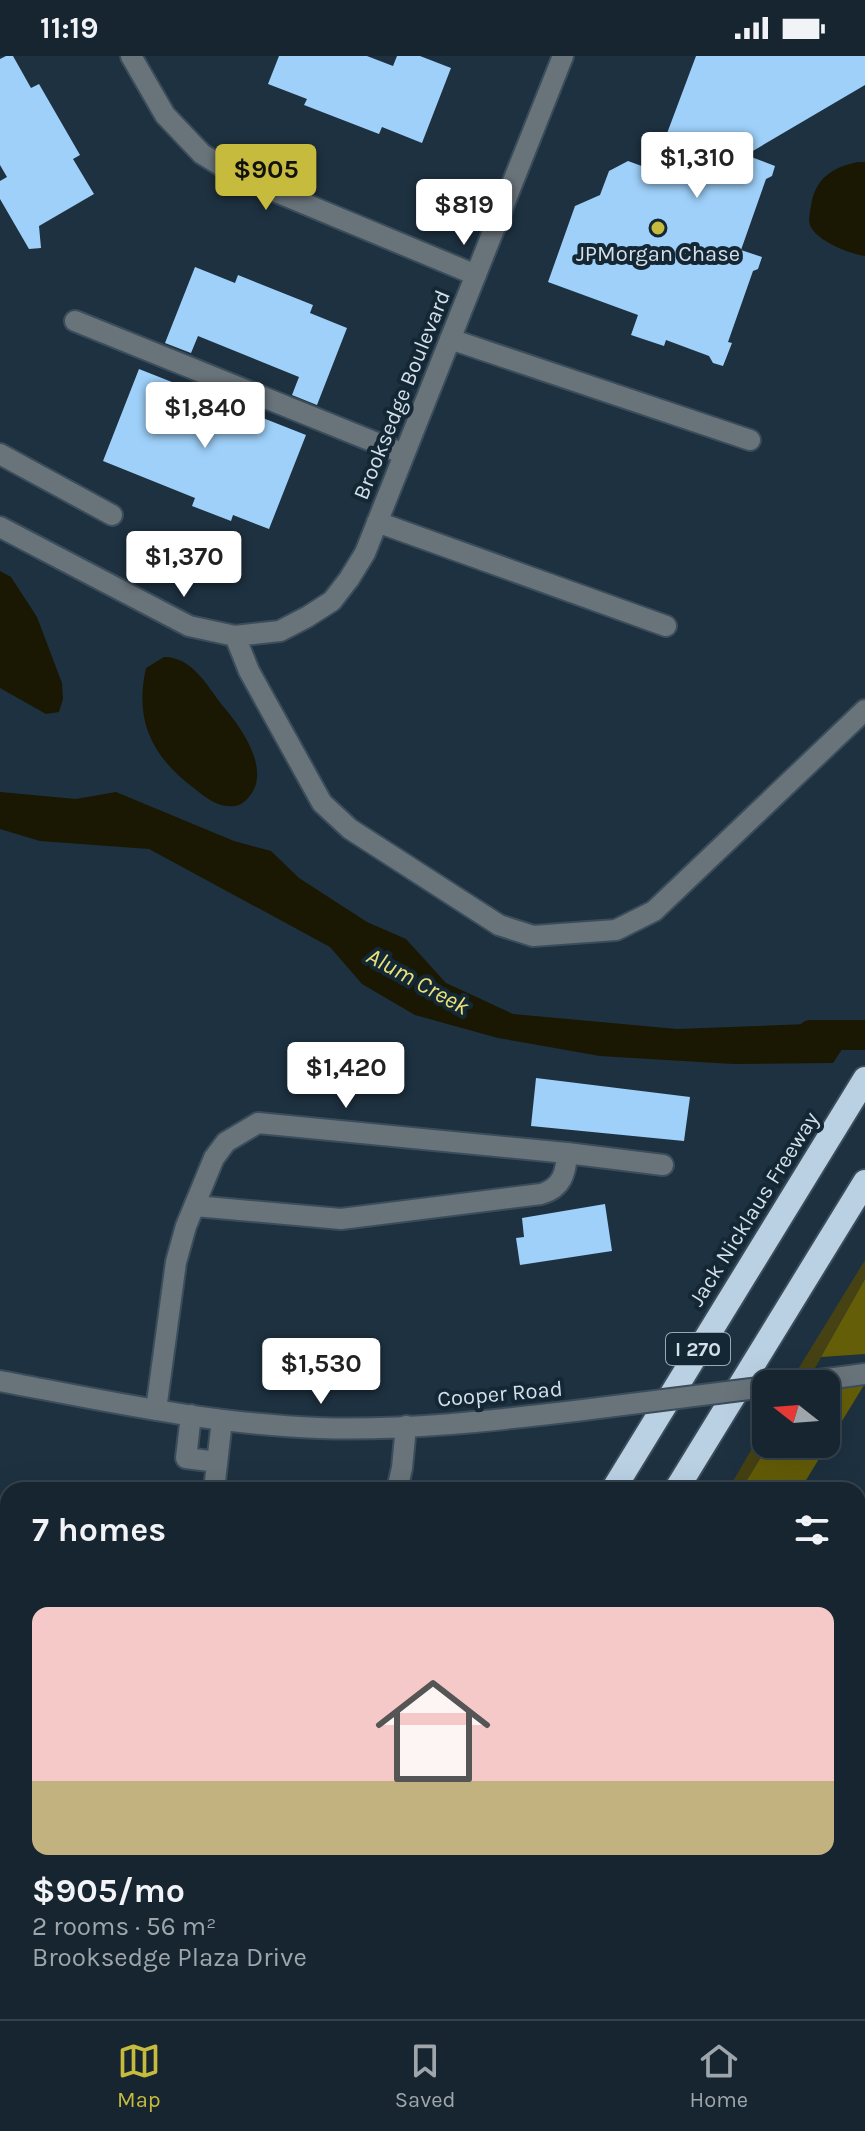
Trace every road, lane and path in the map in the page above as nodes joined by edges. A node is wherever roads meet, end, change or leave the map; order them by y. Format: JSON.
{"nodes":[{"id":1,"x":131,"y":56,"type":"edge"},
{"id":2,"x":563,"y":56,"type":"edge"},
{"id":3,"x":476,"y":275,"type":"junction"},
{"id":4,"x":75,"y":321,"type":"dead end"},
{"id":5,"x":450,"y":339,"type":"junction"},
{"id":6,"x":750,"y":440,"type":"dead end"},
{"id":7,"x":0,"y":454,"type":"edge"},
{"id":8,"x":404,"y":454,"type":"junction"},
{"id":9,"x":112,"y":515,"type":"dead end"},
{"id":10,"x":377,"y":522,"type":"junction"},
{"id":11,"x":0,"y":527,"type":"edge"},
{"id":12,"x":666,"y":626,"type":"dead end"},
{"id":13,"x":235,"y":636,"type":"junction"},
{"id":14,"x":865,"y":710,"type":"edge"},
{"id":15,"x":865,"y":1079,"type":"edge"},
{"id":16,"x":567,"y":1153,"type":"junction"},
{"id":17,"x":663,"y":1165,"type":"dead end"},
{"id":18,"x":865,"y":1182,"type":"edge"},
{"id":19,"x":195,"y":1206,"type":"junction"},
{"id":20,"x":865,"y":1374,"type":"edge"},
{"id":21,"x":840,"y":1378,"type":"edge"},
{"id":22,"x":0,"y":1381,"type":"edge"},
{"id":23,"x":752,"y":1389,"type":"edge"},
{"id":24,"x":156,"y":1410,"type":"junction"},
{"id":25,"x":191,"y":1415,"type":"junction"},
{"id":26,"x":222,"y":1420,"type":"junction"},
{"id":27,"x":406,"y":1426,"type":"junction"},
{"id":28,"x":217,"y":1462,"type":"junction"},
{"id":29,"x":215,"y":1482,"type":"edge"},
{"id":30,"x":399,"y":1482,"type":"edge"},
{"id":31,"x":617,"y":1482,"type":"edge"},
{"id":32,"x":681,"y":1482,"type":"edge"}],
"edges":[{"from":1,"to":3,"type":"street"},
{"from":2,"to":3,"type":"street","name":"Brooksedge Boulevard"},
{"from":3,"to":5,"type":"street","name":"Brooksedge Boulevard"},
{"from":4,"to":8,"type":"street"},
{"from":5,"to":6,"type":"street"},
{"from":5,"to":8,"type":"street","name":"Brooksedge Boulevard"},
{"from":7,"to":9,"type":"street"},
{"from":8,"to":10,"type":"street","name":"Brooksedge Boulevard"},
{"from":10,"to":12,"type":"street"},
{"from":10,"to":13,"type":"street","name":"Brooksedge Boulevard"},
{"from":11,"to":13,"type":"street"},
{"from":13,"to":14,"type":"street"},
{"from":15,"to":31,"type":"highway","name":"Jack Nicklaus Freeway","number":"I 270"},
{"from":16,"to":17,"type":"street"},
{"from":16,"to":19,"type":"street"},
{"from":16,"to":19,"type":"street"},
{"from":18,"to":32,"type":"highway","number":"I 270"},
{"from":19,"to":24,"type":"street"},
{"from":20,"to":21,"type":"street"},
{"from":22,"to":24,"type":"street","name":"Cooper Road"},
{"from":23,"to":27,"type":"street","name":"Cooper Road","bridge":true},
{"from":24,"to":25,"type":"street","name":"Cooper Road"},
{"from":25,"to":26,"type":"street","name":"Cooper Road"},
{"from":25,"to":28,"type":"street"},
{"from":26,"to":27,"type":"street","name":"Cooper Road"},
{"from":26,"to":28,"type":"street"},
{"from":27,"to":30,"type":"street"},
{"from":28,"to":29,"type":"street"}]}
